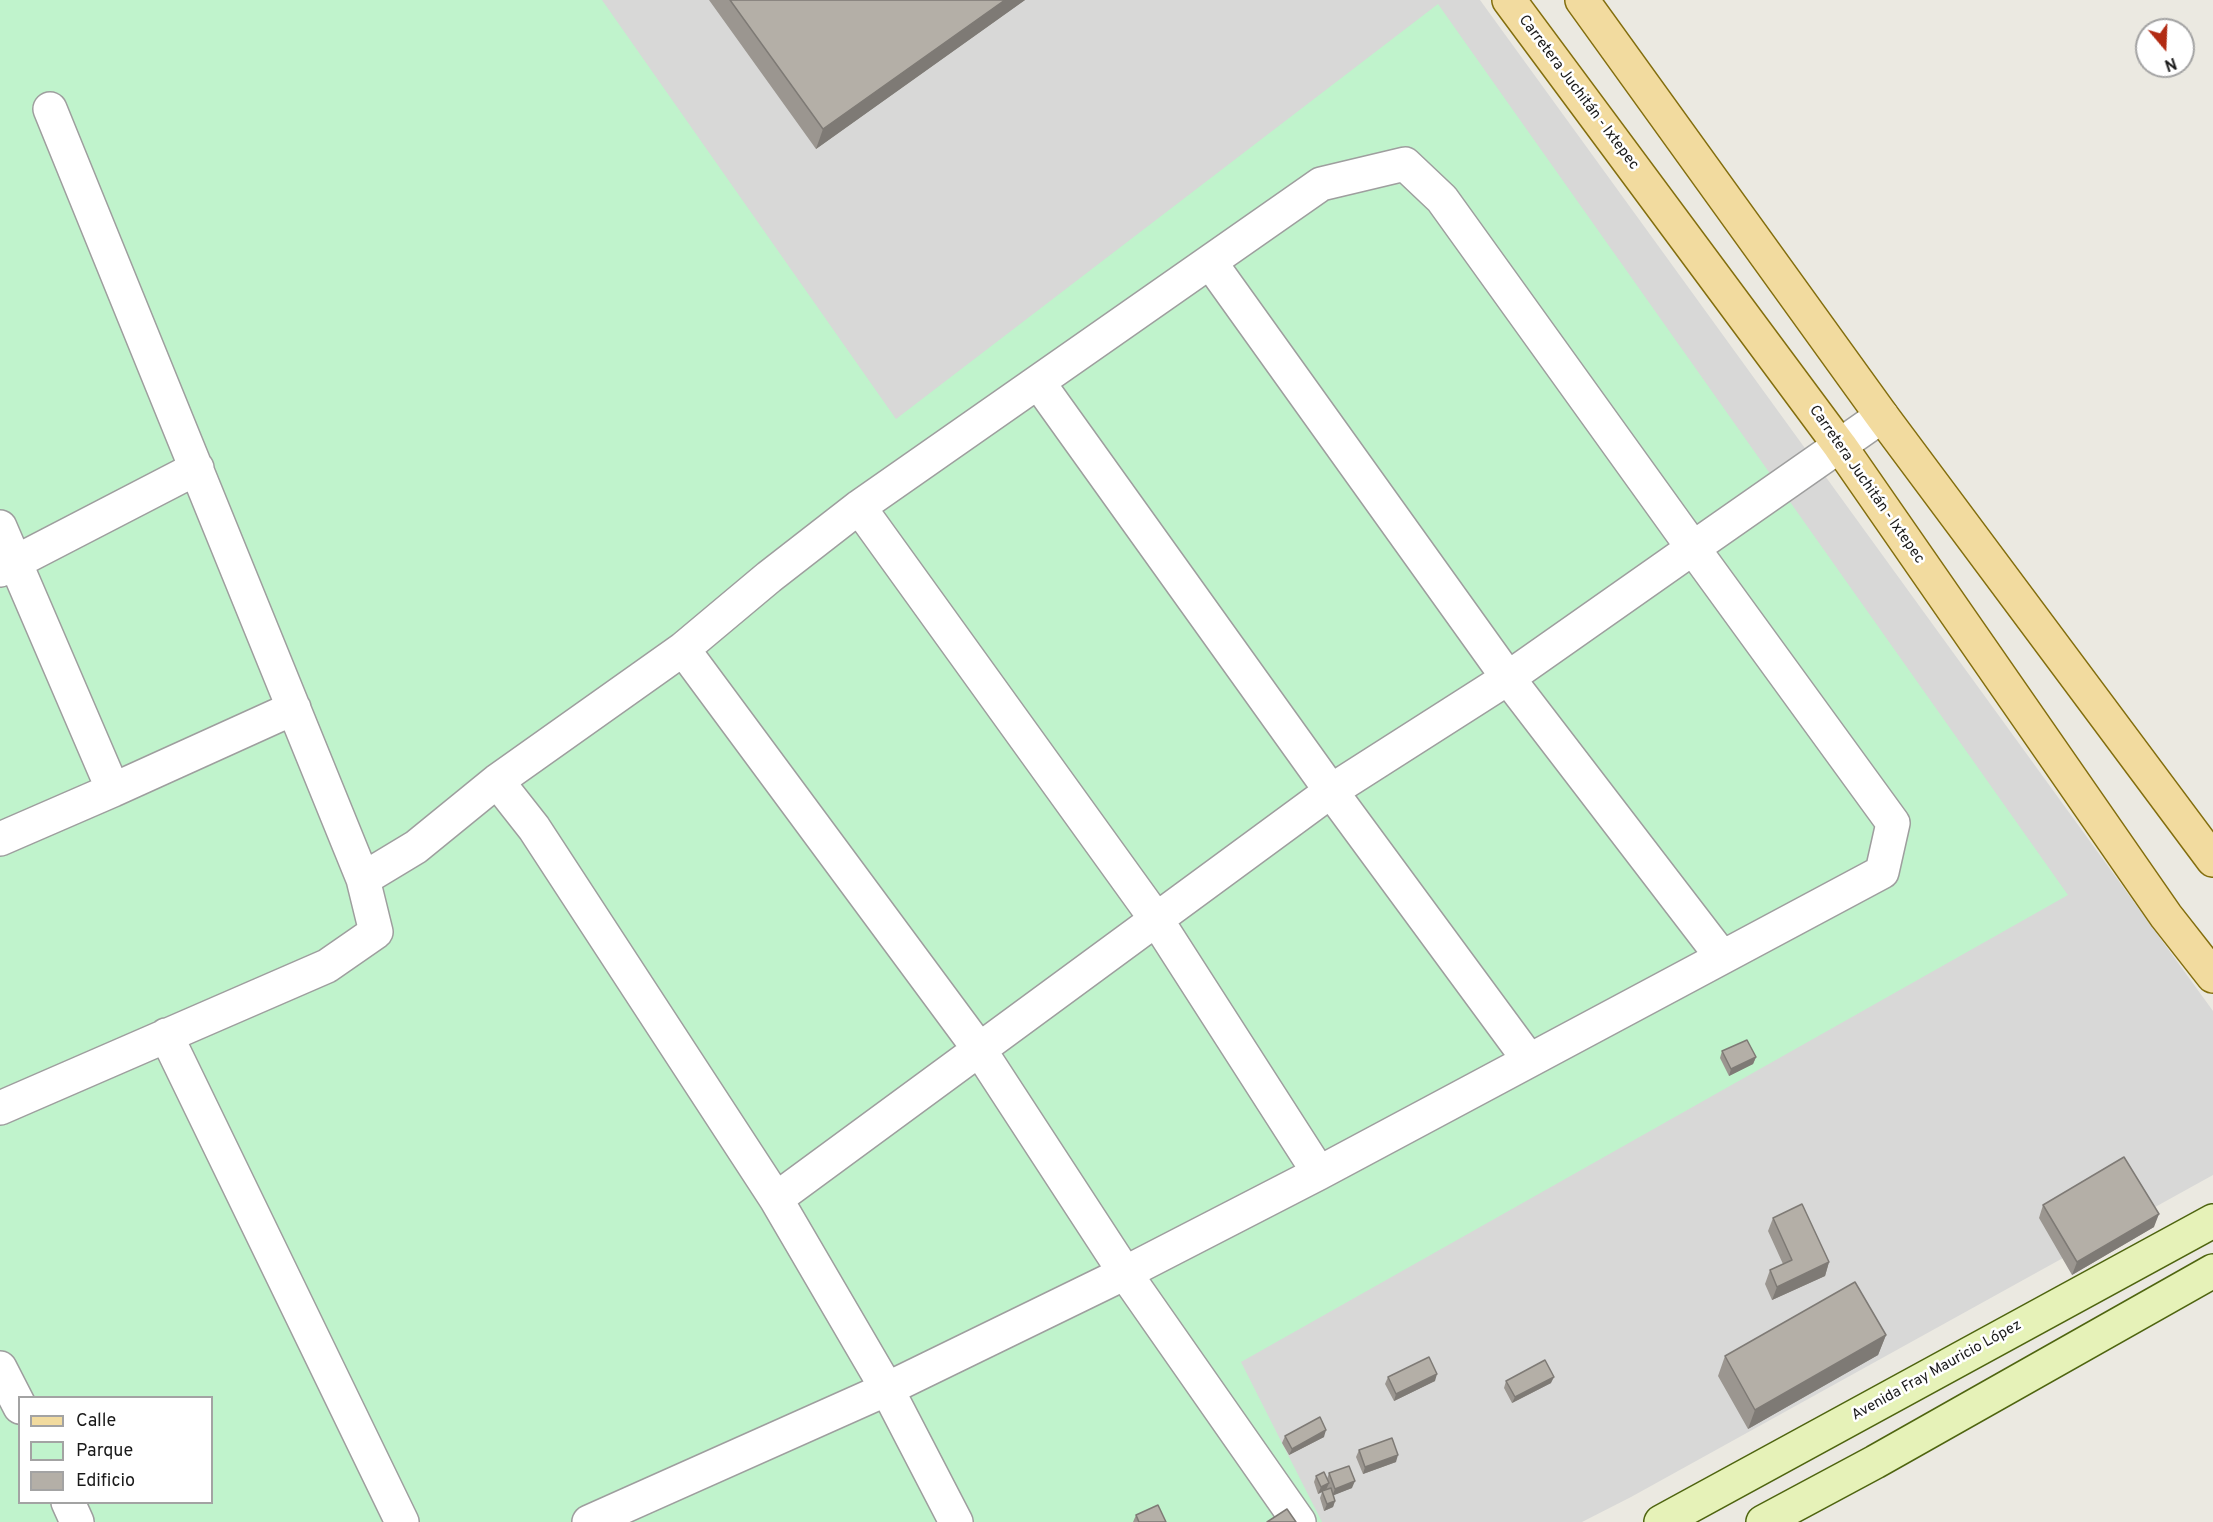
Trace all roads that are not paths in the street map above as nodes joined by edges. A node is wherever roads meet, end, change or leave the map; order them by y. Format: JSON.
{"nodes":[{"id":1,"x":1509,"y":0,"type":"edge"},
{"id":2,"x":1582,"y":0,"type":"edge"},
{"id":3,"x":50,"y":109,"type":"dead end"},
{"id":4,"x":1210,"y":262,"type":"junction"},
{"id":5,"x":1038,"y":382,"type":"junction"},
{"id":6,"x":1882,"y":416,"type":"junction"},
{"id":7,"x":1840,"y":446,"type":"junction"},
{"id":8,"x":197,"y":468,"type":"junction"},
{"id":9,"x":859,"y":507,"type":"junction"},
{"id":10,"x":0,"y":527,"type":"edge"},
{"id":11,"x":1693,"y":548,"type":"junction"},
{"id":12,"x":8,"y":566,"type":"edge"},
{"id":13,"x":683,"y":649,"type":"junction"},
{"id":14,"x":1508,"y":678,"type":"junction"},
{"id":15,"x":294,"y":708,"type":"junction"},
{"id":16,"x":496,"y":781,"type":"junction"},
{"id":17,"x":113,"y":790,"type":"junction"},
{"id":18,"x":1331,"y":790,"type":"junction"},
{"id":19,"x":0,"y":839,"type":"edge"},
{"id":20,"x":2213,"y":860,"type":"edge"},
{"id":21,"x":363,"y":879,"type":"junction"},
{"id":22,"x":1156,"y":919,"type":"junction"},
{"id":23,"x":1722,"y":957,"type":"junction"},
{"id":24,"x":2213,"y":976,"type":"edge"},
{"id":25,"x":165,"y":1035,"type":"junction"},
{"id":26,"x":979,"y":1049,"type":"junction"},
{"id":27,"x":1529,"y":1060,"type":"junction"},
{"id":28,"x":0,"y":1108,"type":"edge"},
{"id":29,"x":1319,"y":1173,"type":"junction"},
{"id":30,"x":776,"y":1199,"type":"junction"},
{"id":31,"x":2213,"y":1221,"type":"edge"},
{"id":32,"x":2213,"y":1271,"type":"edge"},
{"id":33,"x":1125,"y":1273,"type":"junction"},
{"id":34,"x":0,"y":1368,"type":"edge"},
{"id":35,"x":887,"y":1389,"type":"junction"},
{"id":36,"x":18,"y":1403,"type":"edge"},
{"id":37,"x":68,"y":1504,"type":"edge"},
{"id":38,"x":77,"y":1522,"type":"edge"},
{"id":39,"x":402,"y":1522,"type":"edge"},
{"id":40,"x":589,"y":1522,"type":"edge"},
{"id":41,"x":956,"y":1522,"type":"edge"},
{"id":42,"x":1299,"y":1522,"type":"edge"},
{"id":43,"x":1661,"y":1522,"type":"edge"},
{"id":44,"x":1763,"y":1522,"type":"edge"}],
"edges":[{"from":1,"to":7,"type":"main road","name":"Carretera Juchitán - Ixtepec"},
{"from":2,"to":6,"type":"main road"},
{"from":3,"to":8,"type":"street"},
{"from":4,"to":5,"type":"street"},
{"from":4,"to":11,"type":"street"},
{"from":4,"to":14,"type":"street"},
{"from":5,"to":9,"type":"street"},
{"from":5,"to":18,"type":"street"},
{"from":6,"to":7,"type":"street"},
{"from":6,"to":20,"type":"main road"},
{"from":7,"to":11,"type":"street"},
{"from":7,"to":24,"type":"main road","name":"Carretera Juchitán - Ixtepec"},
{"from":8,"to":12,"type":"street"},
{"from":8,"to":15,"type":"street"},
{"from":9,"to":13,"type":"street"},
{"from":9,"to":22,"type":"street"},
{"from":10,"to":12,"type":"street"},
{"from":11,"to":14,"type":"street"},
{"from":11,"to":23,"type":"street"},
{"from":12,"to":17,"type":"street"},
{"from":13,"to":16,"type":"street"},
{"from":13,"to":26,"type":"street"},
{"from":14,"to":18,"type":"street"},
{"from":14,"to":23,"type":"street"},
{"from":15,"to":17,"type":"street"},
{"from":15,"to":21,"type":"street"},
{"from":16,"to":21,"type":"street"},
{"from":16,"to":30,"type":"street"},
{"from":17,"to":19,"type":"street"},
{"from":18,"to":22,"type":"street"},
{"from":18,"to":27,"type":"street"},
{"from":21,"to":25,"type":"street"},
{"from":22,"to":26,"type":"street"},
{"from":22,"to":29,"type":"street"},
{"from":23,"to":27,"type":"street"},
{"from":25,"to":28,"type":"street"},
{"from":25,"to":39,"type":"street"},
{"from":26,"to":30,"type":"street"},
{"from":26,"to":33,"type":"street"},
{"from":27,"to":29,"type":"street"},
{"from":29,"to":33,"type":"street"},
{"from":30,"to":35,"type":"street"},
{"from":31,"to":43,"type":"street","name":"Avenida Fray Mauricio López"},
{"from":32,"to":44,"type":"street"},
{"from":33,"to":35,"type":"street"},
{"from":33,"to":42,"type":"street"},
{"from":34,"to":36,"type":"street"},
{"from":35,"to":40,"type":"street"},
{"from":35,"to":41,"type":"street"},
{"from":37,"to":38,"type":"street"}]}
